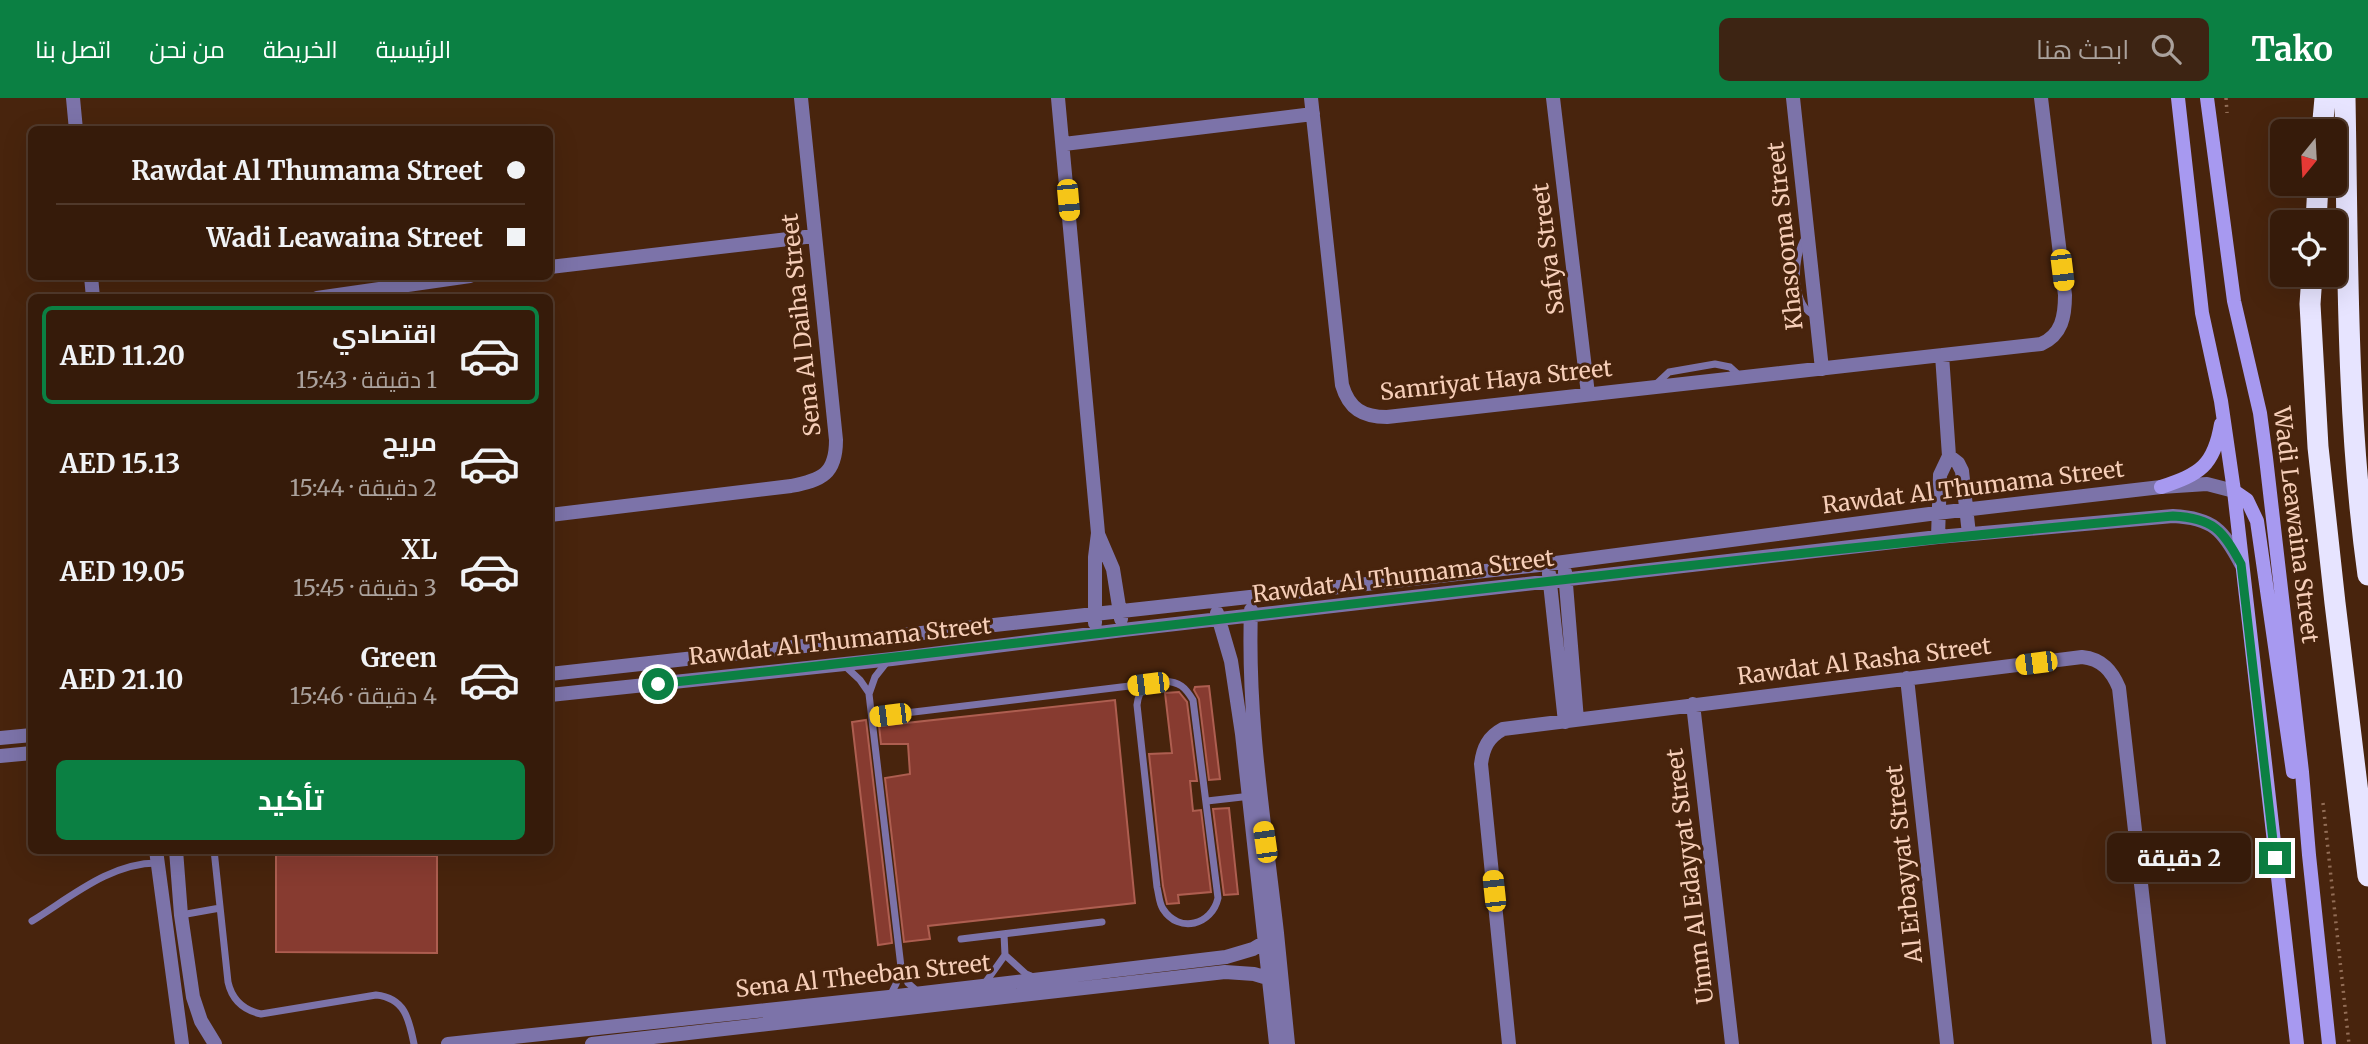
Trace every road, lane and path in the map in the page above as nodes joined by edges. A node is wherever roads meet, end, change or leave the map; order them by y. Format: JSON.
{"nodes":[{"id":1,"x":73,"y":98,"type":"edge"},
{"id":2,"x":801,"y":98,"type":"edge"},
{"id":3,"x":1058,"y":98,"type":"edge"},
{"id":4,"x":1311,"y":98,"type":"edge"},
{"id":5,"x":1553,"y":98,"type":"edge"},
{"id":6,"x":1793,"y":98,"type":"edge"},
{"id":7,"x":2042,"y":98,"type":"edge"},
{"id":8,"x":2178,"y":98,"type":"edge"},
{"id":9,"x":2207,"y":98,"type":"edge"},
{"id":10,"x":2325,"y":98,"type":"edge"},
{"id":11,"x":2345,"y":98,"type":"edge"},
{"id":12,"x":1312,"y":114,"type":"junction"},
{"id":13,"x":2323,"y":119,"type":"edge"},
{"id":14,"x":76,"y":126,"type":"edge"},
{"id":15,"x":1064,"y":144,"type":"junction"},
{"id":16,"x":814,"y":236,"type":"junction"},
{"id":17,"x":553,"y":267,"type":"edge"},
{"id":18,"x":442,"y":280,"type":"edge"},
{"id":19,"x":2311,"y":287,"type":"edge"},
{"id":20,"x":345,"y":294,"type":"edge"},
{"id":21,"x":1942,"y":355,"type":"junction"},
{"id":22,"x":1822,"y":369,"type":"junction"},
{"id":23,"x":1588,"y":394,"type":"junction"},
{"id":24,"x":2223,"y":415,"type":"junction"},
{"id":25,"x":1949,"y":456,"type":"junction"},
{"id":26,"x":2161,"y":487,"type":"junction"},
{"id":27,"x":2234,"y":491,"type":"junction"},
{"id":28,"x":1967,"y":509,"type":"junction"},
{"id":29,"x":1937,"y":513,"type":"junction"},
{"id":30,"x":553,"y":515,"type":"edge"},
{"id":31,"x":1098,"y":533,"type":"junction"},
{"id":32,"x":1969,"y":534,"type":"junction"},
{"id":33,"x":1938,"y":537,"type":"junction"},
{"id":34,"x":1564,"y":562,"type":"junction"},
{"id":35,"x":1548,"y":564,"type":"junction"},
{"id":36,"x":2241,"y":564,"type":"junction"},
{"id":37,"x":2368,"y":575,"type":"edge"},
{"id":38,"x":1558,"y":581,"type":"junction"},
{"id":39,"x":1252,"y":597,"type":"junction"},
{"id":40,"x":1213,"y":602,"type":"junction"},
{"id":41,"x":1120,"y":611,"type":"junction"},
{"id":42,"x":1094,"y":614,"type":"junction"},
{"id":43,"x":1251,"y":616,"type":"junction"},
{"id":44,"x":1220,"y":620,"type":"junction"},
{"id":45,"x":1123,"y":630,"type":"junction"},
{"id":46,"x":1095,"y":633,"type":"junction"},
{"id":47,"x":892,"y":659,"type":"junction"},
{"id":48,"x":842,"y":664,"type":"junction"},
{"id":49,"x":553,"y":674,"type":"edge"},
{"id":50,"x":1907,"y":678,"type":"junction"},
{"id":51,"x":1148,"y":684,"type":"junction"},
{"id":52,"x":869,"y":694,"type":"junction"},
{"id":53,"x":553,"y":695,"type":"edge"},
{"id":54,"x":1693,"y":704,"type":"junction"},
{"id":55,"x":872,"y":718,"type":"junction"},
{"id":56,"x":1571,"y":721,"type":"junction"},
{"id":57,"x":28,"y":735,"type":"edge"},
{"id":58,"x":0,"y":738,"type":"edge"},
{"id":59,"x":28,"y":753,"type":"edge"},
{"id":60,"x":0,"y":756,"type":"edge"},
{"id":61,"x":1253,"y":796,"type":"junction"},
{"id":62,"x":1207,"y":801,"type":"junction"},
{"id":63,"x":176,"y":854,"type":"edge"},
{"id":64,"x":214,"y":854,"type":"edge"},
{"id":65,"x":2309,"y":855,"type":"junction"},
{"id":66,"x":157,"y":857,"type":"edge"},
{"id":67,"x":2368,"y":876,"type":"edge"},
{"id":68,"x":179,"y":886,"type":"junction"},
{"id":69,"x":160,"y":888,"type":"junction"},
{"id":70,"x":220,"y":908,"type":"junction"},
{"id":71,"x":181,"y":915,"type":"junction"},
{"id":72,"x":32,"y":921,"type":"dead end"},
{"id":73,"x":1102,"y":922,"type":"dead end"},
{"id":74,"x":1004,"y":934,"type":"junction"},
{"id":75,"x":961,"y":939,"type":"dead end"},
{"id":76,"x":1271,"y":939,"type":"junction"},
{"id":77,"x":1006,"y":955,"type":"junction"},
{"id":78,"x":901,"y":967,"type":"junction"},
{"id":79,"x":1039,"y":979,"type":"junction"},
{"id":80,"x":1274,"y":979,"type":"junction"},
{"id":81,"x":982,"y":985,"type":"junction"},
{"id":82,"x":921,"y":993,"type":"junction"},
{"id":83,"x":889,"y":997,"type":"junction"},
{"id":84,"x":734,"y":1021,"type":"junction"},
{"id":85,"x":181,"y":1044,"type":"edge"},
{"id":86,"x":215,"y":1044,"type":"edge"},
{"id":87,"x":414,"y":1044,"type":"edge"},
{"id":88,"x":449,"y":1044,"type":"edge"},
{"id":89,"x":592,"y":1044,"type":"edge"},
{"id":90,"x":737,"y":1044,"type":"edge"},
{"id":91,"x":1276,"y":1044,"type":"edge"},
{"id":92,"x":1288,"y":1044,"type":"edge"},
{"id":93,"x":1509,"y":1044,"type":"edge"},
{"id":94,"x":1732,"y":1044,"type":"edge"},
{"id":95,"x":1947,"y":1044,"type":"edge"},
{"id":96,"x":2160,"y":1044,"type":"edge"},
{"id":97,"x":2297,"y":1044,"type":"edge"},
{"id":98,"x":2329,"y":1044,"type":"edge"}],
"edges":[{"from":1,"to":14,"type":"street"},
{"from":2,"to":16,"type":"street","name":"Sena Al Daiha Street"},
{"from":3,"to":15,"type":"street"},
{"from":4,"to":12,"type":"street","name":"Samriyat Haya Street"},
{"from":5,"to":23,"type":"street","name":"Safya Street"},
{"from":6,"to":22,"type":"street","name":"Khasooma Street"},
{"from":7,"to":21,"type":"street","name":"Samriyat Haya Street"},
{"from":8,"to":24,"type":"main road"},
{"from":9,"to":65,"type":"main road","name":"Wadi Leawaina Street"},
{"from":10,"to":13,"type":"highway"},
{"from":11,"to":37,"type":"highway"},
{"from":12,"to":15,"type":"street"},
{"from":12,"to":23,"type":"street","name":"Samriyat Haya Street"},
{"from":15,"to":31,"type":"street"},
{"from":16,"to":17,"type":"street"},
{"from":16,"to":30,"type":"street","name":"Sena Al Daiha Street"},
{"from":18,"to":20,"type":"street"},
{"from":19,"to":67,"type":"highway"},
{"from":21,"to":22,"type":"street","name":"Samriyat Haya Street"},
{"from":21,"to":25,"type":"street"},
{"from":22,"to":23,"type":"street","name":"Samriyat Haya Street"},
{"from":24,"to":26,"type":"main road"},
{"from":24,"to":27,"type":"main road"},
{"from":25,"to":28,"type":"street"},
{"from":25,"to":29,"type":"street"},
{"from":26,"to":27,"type":"street","name":"Rawdat Al Thumama Street"},
{"from":26,"to":28,"type":"street","name":"Rawdat Al Thumama Street"},
{"from":27,"to":36,"type":"main road"},
{"from":27,"to":65,"type":"main road"},
{"from":28,"to":29,"type":"street","name":"Rawdat Al Thumama Street"},
{"from":28,"to":32,"type":"street"},
{"from":29,"to":33,"type":"street"},
{"from":29,"to":34,"type":"street","name":"Rawdat Al Thumama Street"},
{"from":31,"to":41,"type":"street"},
{"from":31,"to":42,"type":"street"},
{"from":32,"to":33,"type":"street","name":"Rawdat Al Thumama Street"},
{"from":32,"to":36,"type":"street","name":"Rawdat Al Thumama Street"},
{"from":33,"to":38,"type":"street","name":"Rawdat Al Thumama Street"},
{"from":34,"to":35,"type":"street","name":"Rawdat Al Thumama Street"},
{"from":34,"to":38,"type":"street"},
{"from":35,"to":38,"type":"street"},
{"from":35,"to":39,"type":"street","name":"Rawdat Al Thumama Street"},
{"from":36,"to":97,"type":"main road"},
{"from":38,"to":43,"type":"street","name":"Rawdat Al Thumama Street"},
{"from":38,"to":56,"type":"street"},
{"from":39,"to":40,"type":"street","name":"Rawdat Al Thumama Street"},
{"from":39,"to":43,"type":"street"},
{"from":40,"to":41,"type":"street","name":"Rawdat Al Thumama Street"},
{"from":40,"to":44,"type":"street"},
{"from":41,"to":42,"type":"street","name":"Rawdat Al Thumama Street"},
{"from":41,"to":45,"type":"street"},
{"from":42,"to":46,"type":"street"},
{"from":42,"to":49,"type":"street","name":"Rawdat Al Thumama Street"},
{"from":43,"to":44,"type":"street","name":"Rawdat Al Thumama Street"},
{"from":43,"to":61,"type":"street"},
{"from":44,"to":45,"type":"street","name":"Rawdat Al Thumama Street"},
{"from":44,"to":61,"type":"street"},
{"from":45,"to":46,"type":"street","name":"Rawdat Al Thumama Street"},
{"from":46,"to":47,"type":"street","name":"Rawdat Al Thumama Street"},
{"from":47,"to":48,"type":"street","name":"Rawdat Al Thumama Street"},
{"from":47,"to":52,"type":"lane"},
{"from":48,"to":52,"type":"lane"},
{"from":48,"to":53,"type":"street","name":"Rawdat Al Thumama Street"},
{"from":50,"to":54,"type":"street","name":"Rawdat Al Rasha Street"},
{"from":50,"to":95,"type":"street","name":"Al Erbayyat Street"},
{"from":50,"to":96,"type":"street","name":"Rawdat Al Rasha Street"},
{"from":51,"to":55,"type":"lane"},
{"from":51,"to":62,"type":"lane"},
{"from":51,"to":62,"type":"lane"},
{"from":52,"to":55,"type":"lane"},
{"from":54,"to":56,"type":"street","name":"Rawdat Al Rasha Street"},
{"from":54,"to":94,"type":"street","name":"Umm Al Edayyat Street"},
{"from":55,"to":78,"type":"lane"},
{"from":56,"to":93,"type":"street","name":"Rawdat Al Rasha Street"},
{"from":57,"to":58,"type":"street"},
{"from":59,"to":60,"type":"street"},
{"from":61,"to":62,"type":"lane"},
{"from":61,"to":76,"type":"street"},
{"from":63,"to":68,"type":"street"},
{"from":64,"to":70,"type":"lane"},
{"from":65,"to":98,"type":"main road","name":"Wadi Leawaina Street"},
{"from":66,"to":69,"type":"street"},
{"from":66,"to":72,"type":"lane"},
{"from":68,"to":69,"type":"street"},
{"from":68,"to":71,"type":"street"},
{"from":69,"to":85,"type":"street"},
{"from":70,"to":71,"type":"lane"},
{"from":70,"to":87,"type":"lane"},
{"from":71,"to":86,"type":"street"},
{"from":73,"to":74,"type":"lane"},
{"from":74,"to":75,"type":"lane"},
{"from":74,"to":77,"type":"lane"},
{"from":76,"to":79,"type":"street","name":"Sena Al Theeban Street"},
{"from":76,"to":80,"type":"street"},
{"from":77,"to":79,"type":"lane"},
{"from":77,"to":81,"type":"lane"},
{"from":78,"to":82,"type":"lane"},
{"from":78,"to":83,"type":"lane"},
{"from":79,"to":81,"type":"street","name":"Sena Al Theeban Street"},
{"from":80,"to":84,"type":"street","name":"Sena Al Theeban Street"},
{"from":80,"to":91,"type":"street"},
{"from":80,"to":92,"type":"street"},
{"from":81,"to":82,"type":"street","name":"Sena Al Theeban Street"},
{"from":82,"to":83,"type":"street","name":"Sena Al Theeban Street"},
{"from":83,"to":84,"type":"street","name":"Sena Al Theeban Street"},
{"from":84,"to":88,"type":"street","name":"Sena Al Theeban Street"},
{"from":84,"to":89,"type":"street","name":"Sena Al Theeban Street"},
{"from":84,"to":90,"type":"street"}]}
